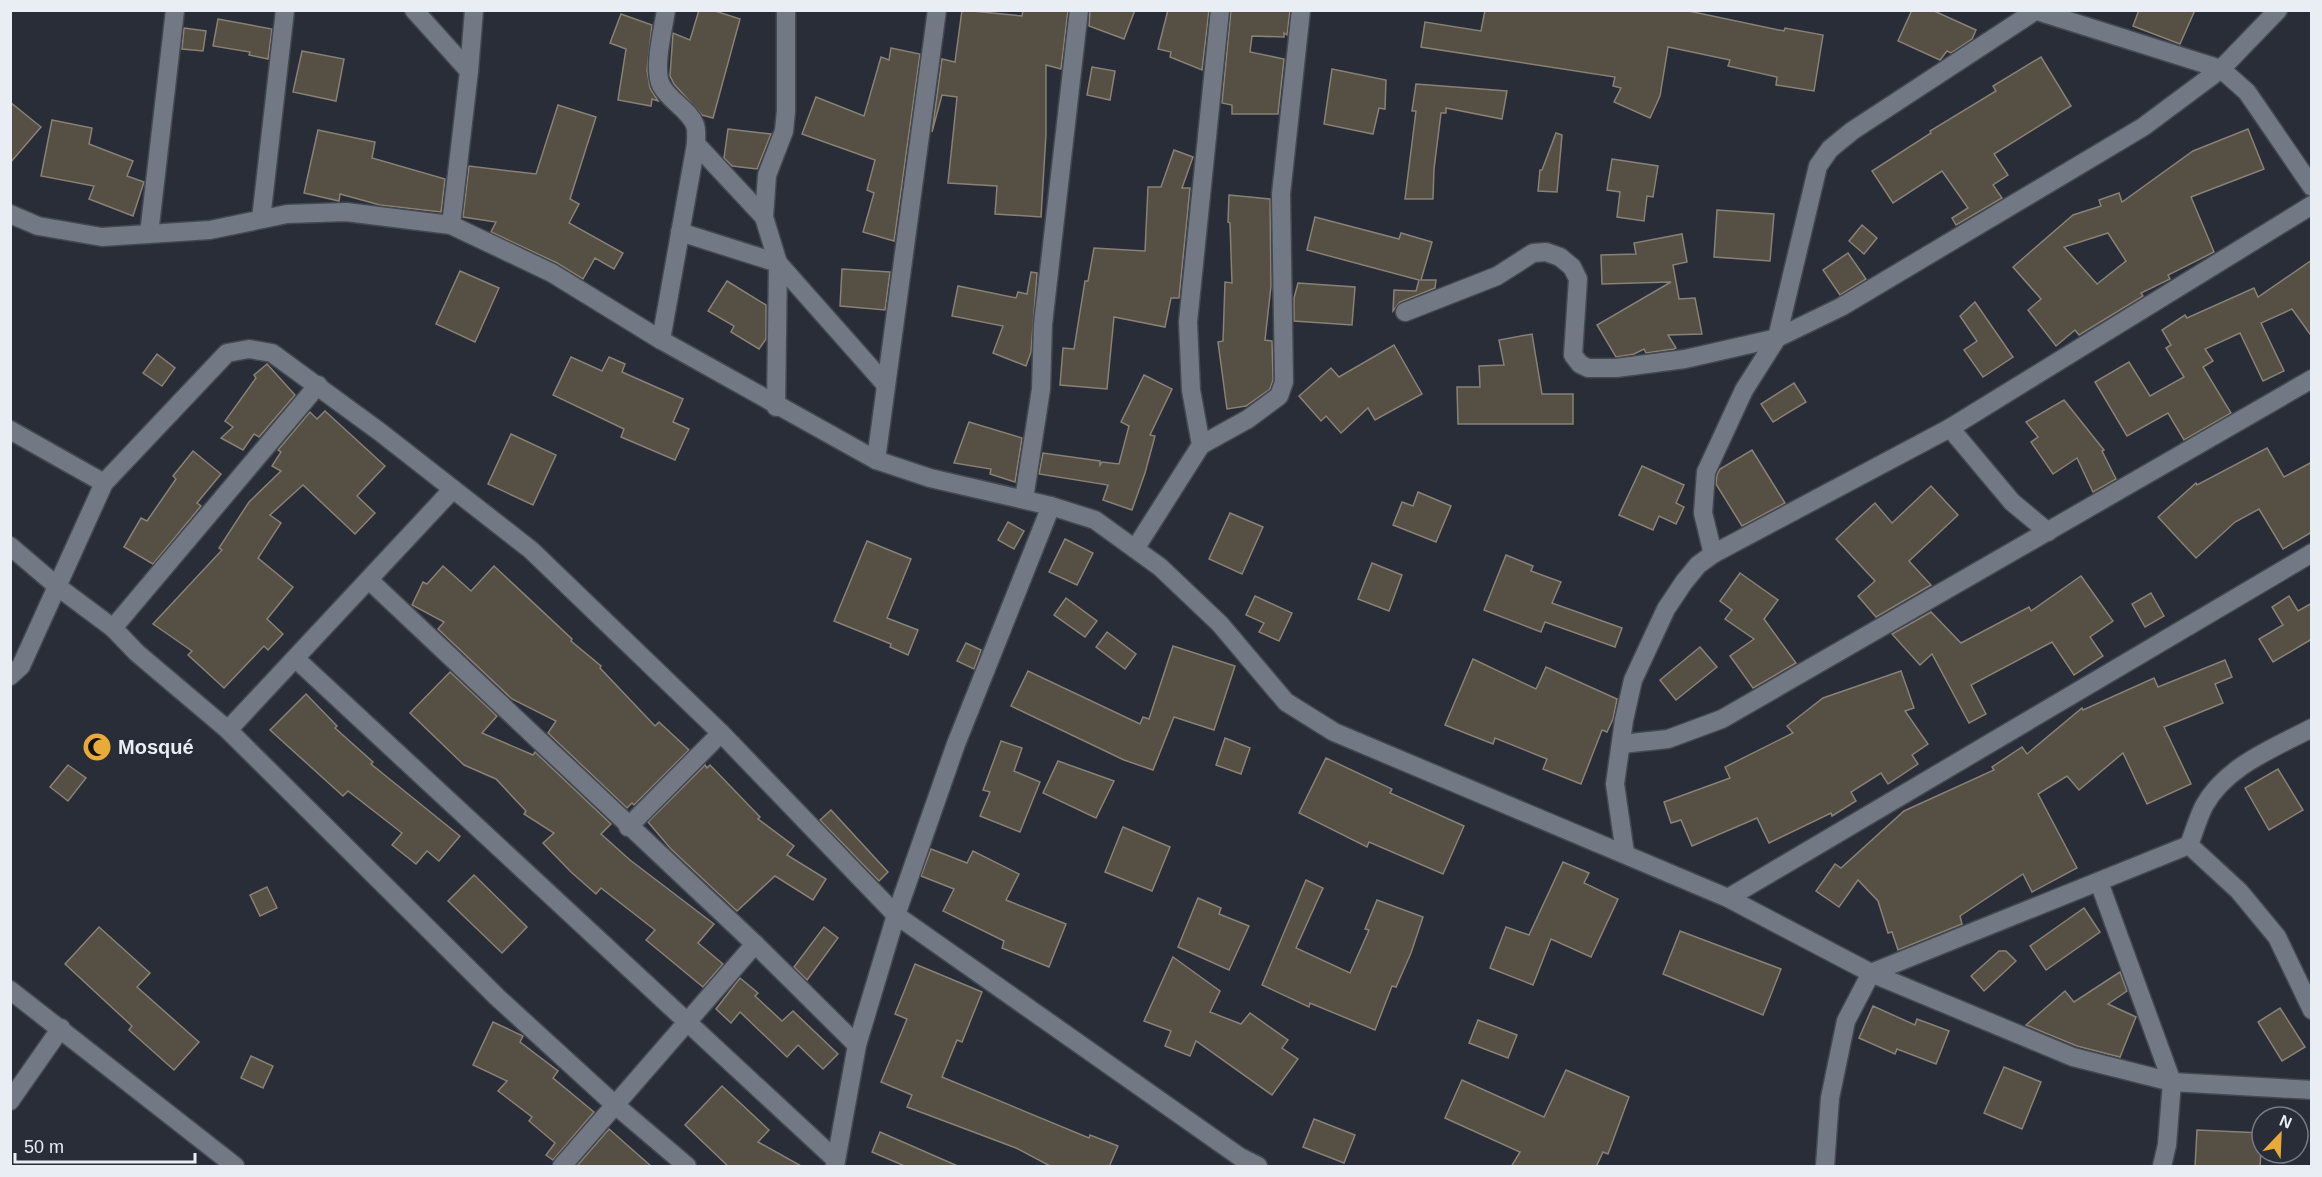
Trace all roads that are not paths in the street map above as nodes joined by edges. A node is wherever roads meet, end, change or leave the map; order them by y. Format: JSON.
{"nodes":[{"id":1,"x":175,"y":10,"type":"edge"},
{"id":2,"x":285,"y":10,"type":"edge"},
{"id":3,"x":414,"y":10,"type":"edge"},
{"id":4,"x":474,"y":10,"type":"edge"},
{"id":5,"x":666,"y":10,"type":"edge"},
{"id":6,"x":786,"y":10,"type":"edge"},
{"id":7,"x":937,"y":10,"type":"edge"},
{"id":8,"x":1079,"y":10,"type":"edge"},
{"id":9,"x":1220,"y":10,"type":"edge"},
{"id":10,"x":1301,"y":10,"type":"edge"},
{"id":11,"x":2278,"y":10,"type":"edge"},
{"id":12,"x":2035,"y":11,"type":"edge"},
{"id":13,"x":2221,"y":69,"type":"junction"},
{"id":14,"x":469,"y":71,"type":"junction"},
{"id":15,"x":696,"y":144,"type":"junction"},
{"id":16,"x":2312,"y":187,"type":"edge"},
{"id":17,"x":2312,"y":204,"type":"edge"},
{"id":18,"x":10,"y":214,"type":"edge"},
{"id":19,"x":764,"y":217,"type":"junction"},
{"id":20,"x":261,"y":219,"type":"junction"},
{"id":21,"x":451,"y":225,"type":"junction"},
{"id":22,"x":680,"y":232,"type":"junction"},
{"id":23,"x":149,"y":234,"type":"junction"},
{"id":24,"x":778,"y":262,"type":"junction"},
{"id":25,"x":1405,"y":312,"type":"dead end"},
{"id":26,"x":1777,"y":338,"type":"junction"},
{"id":27,"x":661,"y":340,"type":"junction"},
{"id":28,"x":2312,"y":380,"type":"edge"},
{"id":29,"x":318,"y":385,"type":"junction"},
{"id":30,"x":886,"y":386,"type":"junction"},
{"id":31,"x":776,"y":407,"type":"junction"},
{"id":32,"x":1950,"y":428,"type":"junction"},
{"id":33,"x":10,"y":430,"type":"edge"},
{"id":34,"x":1201,"y":445,"type":"junction"},
{"id":35,"x":876,"y":460,"type":"junction"},
{"id":36,"x":104,"y":483,"type":"junction"},
{"id":37,"x":453,"y":489,"type":"junction"},
{"id":38,"x":1024,"y":500,"type":"junction"},
{"id":39,"x":1051,"y":506,"type":"junction"},
{"id":40,"x":2048,"y":532,"type":"junction"},
{"id":41,"x":10,"y":546,"type":"edge"},
{"id":42,"x":1135,"y":549,"type":"junction"},
{"id":43,"x":2312,"y":553,"type":"edge"},
{"id":44,"x":1713,"y":554,"type":"junction"},
{"id":45,"x":369,"y":580,"type":"junction"},
{"id":46,"x":58,"y":587,"type":"junction"},
{"id":47,"x":113,"y":628,"type":"junction"},
{"id":48,"x":296,"y":660,"type":"junction"},
{"id":49,"x":10,"y":676,"type":"edge"},
{"id":50,"x":2312,"y":728,"type":"edge"},
{"id":51,"x":228,"y":730,"type":"junction"},
{"id":52,"x":720,"y":733,"type":"junction"},
{"id":53,"x":1622,"y":744,"type":"junction"},
{"id":54,"x":628,"y":827,"type":"junction"},
{"id":55,"x":2189,"y":845,"type":"junction"},
{"id":56,"x":1625,"y":853,"type":"junction"},
{"id":57,"x":2099,"y":882,"type":"junction"},
{"id":58,"x":1728,"y":898,"type":"junction"},
{"id":59,"x":896,"y":915,"type":"junction"},
{"id":60,"x":755,"y":944,"type":"junction"},
{"id":61,"x":1871,"y":974,"type":"junction"},
{"id":62,"x":10,"y":990,"type":"edge"},
{"id":63,"x":2312,"y":1010,"type":"edge"},
{"id":64,"x":687,"y":1024,"type":"junction"},
{"id":65,"x":61,"y":1028,"type":"junction"},
{"id":66,"x":856,"y":1046,"type":"junction"},
{"id":67,"x":2172,"y":1082,"type":"junction"},
{"id":68,"x":2312,"y":1090,"type":"edge"},
{"id":69,"x":10,"y":1101,"type":"edge"},
{"id":70,"x":614,"y":1104,"type":"junction"},
{"id":71,"x":835,"y":1163,"type":"edge"},
{"id":72,"x":235,"y":1167,"type":"edge"},
{"id":73,"x":562,"y":1167,"type":"edge"},
{"id":74,"x":687,"y":1167,"type":"edge"},
{"id":75,"x":1258,"y":1167,"type":"edge"},
{"id":76,"x":1825,"y":1167,"type":"edge"},
{"id":77,"x":2162,"y":1167,"type":"edge"}],
"edges":[{"from":1,"to":23,"type":"street"},
{"from":2,"to":20,"type":"street"},
{"from":3,"to":14,"type":"street"},
{"from":4,"to":14,"type":"street"},
{"from":5,"to":15,"type":"street"},
{"from":6,"to":19,"type":"street"},
{"from":7,"to":30,"type":"street"},
{"from":8,"to":38,"type":"street"},
{"from":9,"to":34,"type":"street"},
{"from":10,"to":34,"type":"street"},
{"from":11,"to":13,"type":"street"},
{"from":12,"to":13,"type":"street"},
{"from":12,"to":26,"type":"street"},
{"from":13,"to":16,"type":"street"},
{"from":13,"to":26,"type":"street"},
{"from":14,"to":21,"type":"street"},
{"from":15,"to":19,"type":"street"},
{"from":15,"to":22,"type":"street"},
{"from":17,"to":32,"type":"street"},
{"from":18,"to":23,"type":"street"},
{"from":19,"to":24,"type":"street"},
{"from":20,"to":21,"type":"street"},
{"from":20,"to":23,"type":"street"},
{"from":21,"to":27,"type":"street"},
{"from":22,"to":24,"type":"street"},
{"from":22,"to":27,"type":"street"},
{"from":24,"to":30,"type":"street"},
{"from":24,"to":31,"type":"street"},
{"from":25,"to":26,"type":"street"},
{"from":26,"to":44,"type":"street"},
{"from":27,"to":31,"type":"street"},
{"from":28,"to":40,"type":"street"},
{"from":29,"to":36,"type":"street"},
{"from":29,"to":37,"type":"street"},
{"from":29,"to":47,"type":"street"},
{"from":30,"to":35,"type":"street"},
{"from":31,"to":35,"type":"street"},
{"from":32,"to":40,"type":"street"},
{"from":32,"to":44,"type":"street"},
{"from":33,"to":36,"type":"street"},
{"from":34,"to":42,"type":"street"},
{"from":35,"to":38,"type":"street"},
{"from":36,"to":46,"type":"street"},
{"from":37,"to":45,"type":"street"},
{"from":37,"to":52,"type":"street"},
{"from":38,"to":39,"type":"street"},
{"from":39,"to":42,"type":"street"},
{"from":39,"to":59,"type":"street"},
{"from":40,"to":53,"type":"street"},
{"from":41,"to":46,"type":"street"},
{"from":42,"to":56,"type":"street"},
{"from":43,"to":58,"type":"street"},
{"from":44,"to":53,"type":"street"},
{"from":45,"to":48,"type":"street"},
{"from":45,"to":54,"type":"street"},
{"from":46,"to":47,"type":"street"},
{"from":46,"to":49,"type":"street"},
{"from":47,"to":51,"type":"street"},
{"from":48,"to":51,"type":"street"},
{"from":48,"to":64,"type":"street"},
{"from":50,"to":55,"type":"street"},
{"from":51,"to":70,"type":"street"},
{"from":52,"to":54,"type":"street"},
{"from":52,"to":59,"type":"street"},
{"from":53,"to":56,"type":"street"},
{"from":54,"to":60,"type":"street"},
{"from":55,"to":57,"type":"street"},
{"from":55,"to":63,"type":"street"},
{"from":56,"to":58,"type":"street"},
{"from":57,"to":61,"type":"street"},
{"from":57,"to":67,"type":"street"},
{"from":58,"to":61,"type":"street"},
{"from":59,"to":66,"type":"street"},
{"from":59,"to":75,"type":"street"},
{"from":60,"to":64,"type":"street"},
{"from":60,"to":66,"type":"street"},
{"from":61,"to":67,"type":"street"},
{"from":61,"to":76,"type":"street"},
{"from":62,"to":65,"type":"street"},
{"from":64,"to":70,"type":"street"},
{"from":64,"to":71,"type":"street"},
{"from":65,"to":69,"type":"street"},
{"from":65,"to":72,"type":"street"},
{"from":66,"to":71,"type":"street"},
{"from":67,"to":68,"type":"street"},
{"from":67,"to":77,"type":"street"},
{"from":70,"to":73,"type":"street"},
{"from":70,"to":74,"type":"street"}]}
